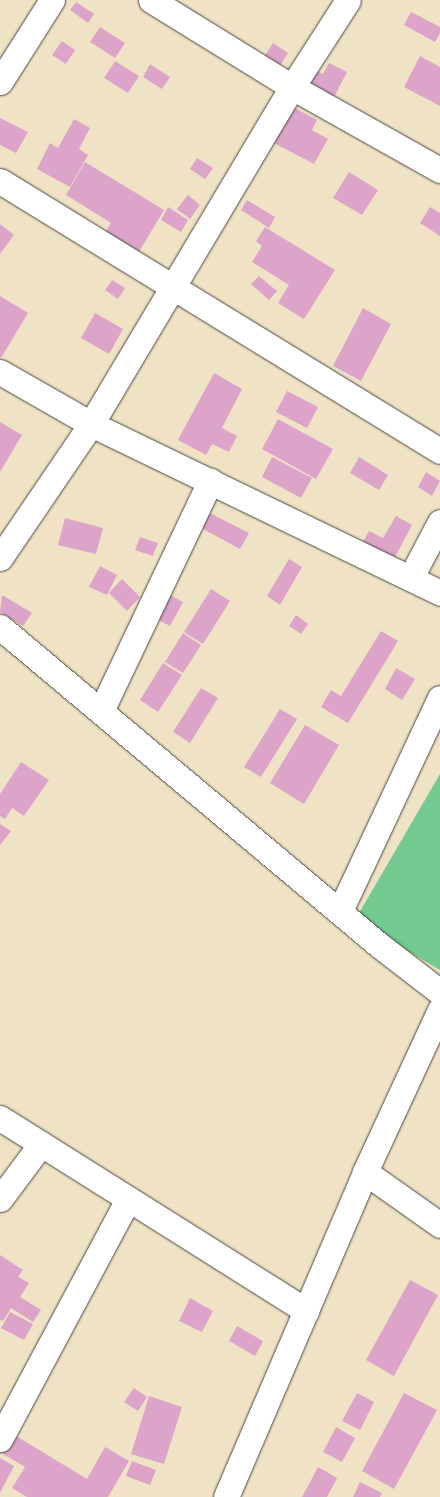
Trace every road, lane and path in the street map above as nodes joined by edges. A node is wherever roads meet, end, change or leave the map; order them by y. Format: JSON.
{"nodes":[{"id":1,"x":52,"y":0,"type":"edge"},
{"id":2,"x":151,"y":0,"type":"edge"},
{"id":3,"x":348,"y":0,"type":"edge"},
{"id":4,"x":0,"y":82,"type":"edge"},
{"id":5,"x":292,"y":87,"type":"junction"},
{"id":6,"x":440,"y":170,"type":"edge"},
{"id":7,"x":0,"y":181,"type":"edge"},
{"id":8,"x":173,"y":286,"type":"junction"},
{"id":9,"x":0,"y":372,"type":"edge"},
{"id":10,"x":91,"y":424,"type":"junction"},
{"id":11,"x":440,"y":451,"type":"edge"},
{"id":12,"x":210,"y":481,"type":"junction"},
{"id":13,"x":440,"y":522,"type":"edge"},
{"id":14,"x":0,"y":558,"type":"edge"},
{"id":15,"x":411,"y":577,"type":"junction"},
{"id":16,"x":440,"y":593,"type":"edge"},
{"id":17,"x":0,"y":627,"type":"edge"},
{"id":18,"x":440,"y":698,"type":"edge"},
{"id":19,"x":101,"y":711,"type":"junction"},
{"id":20,"x":340,"y":911,"type":"junction"},
{"id":21,"x":440,"y":992,"type":"edge"},
{"id":22,"x":440,"y":1010,"type":"edge"},
{"id":23,"x":0,"y":1118,"type":"edge"},
{"id":24,"x":41,"y":1144,"type":"junction"},
{"id":25,"x":364,"y":1172,"type":"junction"},
{"id":26,"x":128,"y":1198,"type":"junction"},
{"id":27,"x":0,"y":1199,"type":"edge"},
{"id":28,"x":440,"y":1225,"type":"edge"},
{"id":29,"x":306,"y":1311,"type":"junction"},
{"id":30,"x":0,"y":1439,"type":"edge"},
{"id":31,"x":226,"y":1497,"type":"edge"}],
"edges":[{"from":1,"to":4,"type":"street"},
{"from":2,"to":5,"type":"street"},
{"from":3,"to":5,"type":"street"},
{"from":5,"to":6,"type":"street"},
{"from":5,"to":8,"type":"street"},
{"from":7,"to":8,"type":"street"},
{"from":8,"to":10,"type":"street"},
{"from":8,"to":11,"type":"street"},
{"from":9,"to":10,"type":"street"},
{"from":10,"to":12,"type":"street"},
{"from":10,"to":14,"type":"street"},
{"from":12,"to":15,"type":"street"},
{"from":12,"to":19,"type":"street"},
{"from":13,"to":15,"type":"street"},
{"from":15,"to":16,"type":"street"},
{"from":17,"to":19,"type":"street"},
{"from":18,"to":20,"type":"street"},
{"from":19,"to":20,"type":"street"},
{"from":20,"to":21,"type":"street"},
{"from":22,"to":25,"type":"street"},
{"from":23,"to":24,"type":"street"},
{"from":24,"to":26,"type":"street"},
{"from":24,"to":27,"type":"street"},
{"from":25,"to":28,"type":"street"},
{"from":25,"to":29,"type":"street"},
{"from":26,"to":29,"type":"street"},
{"from":26,"to":30,"type":"street"},
{"from":29,"to":31,"type":"street"}]}
